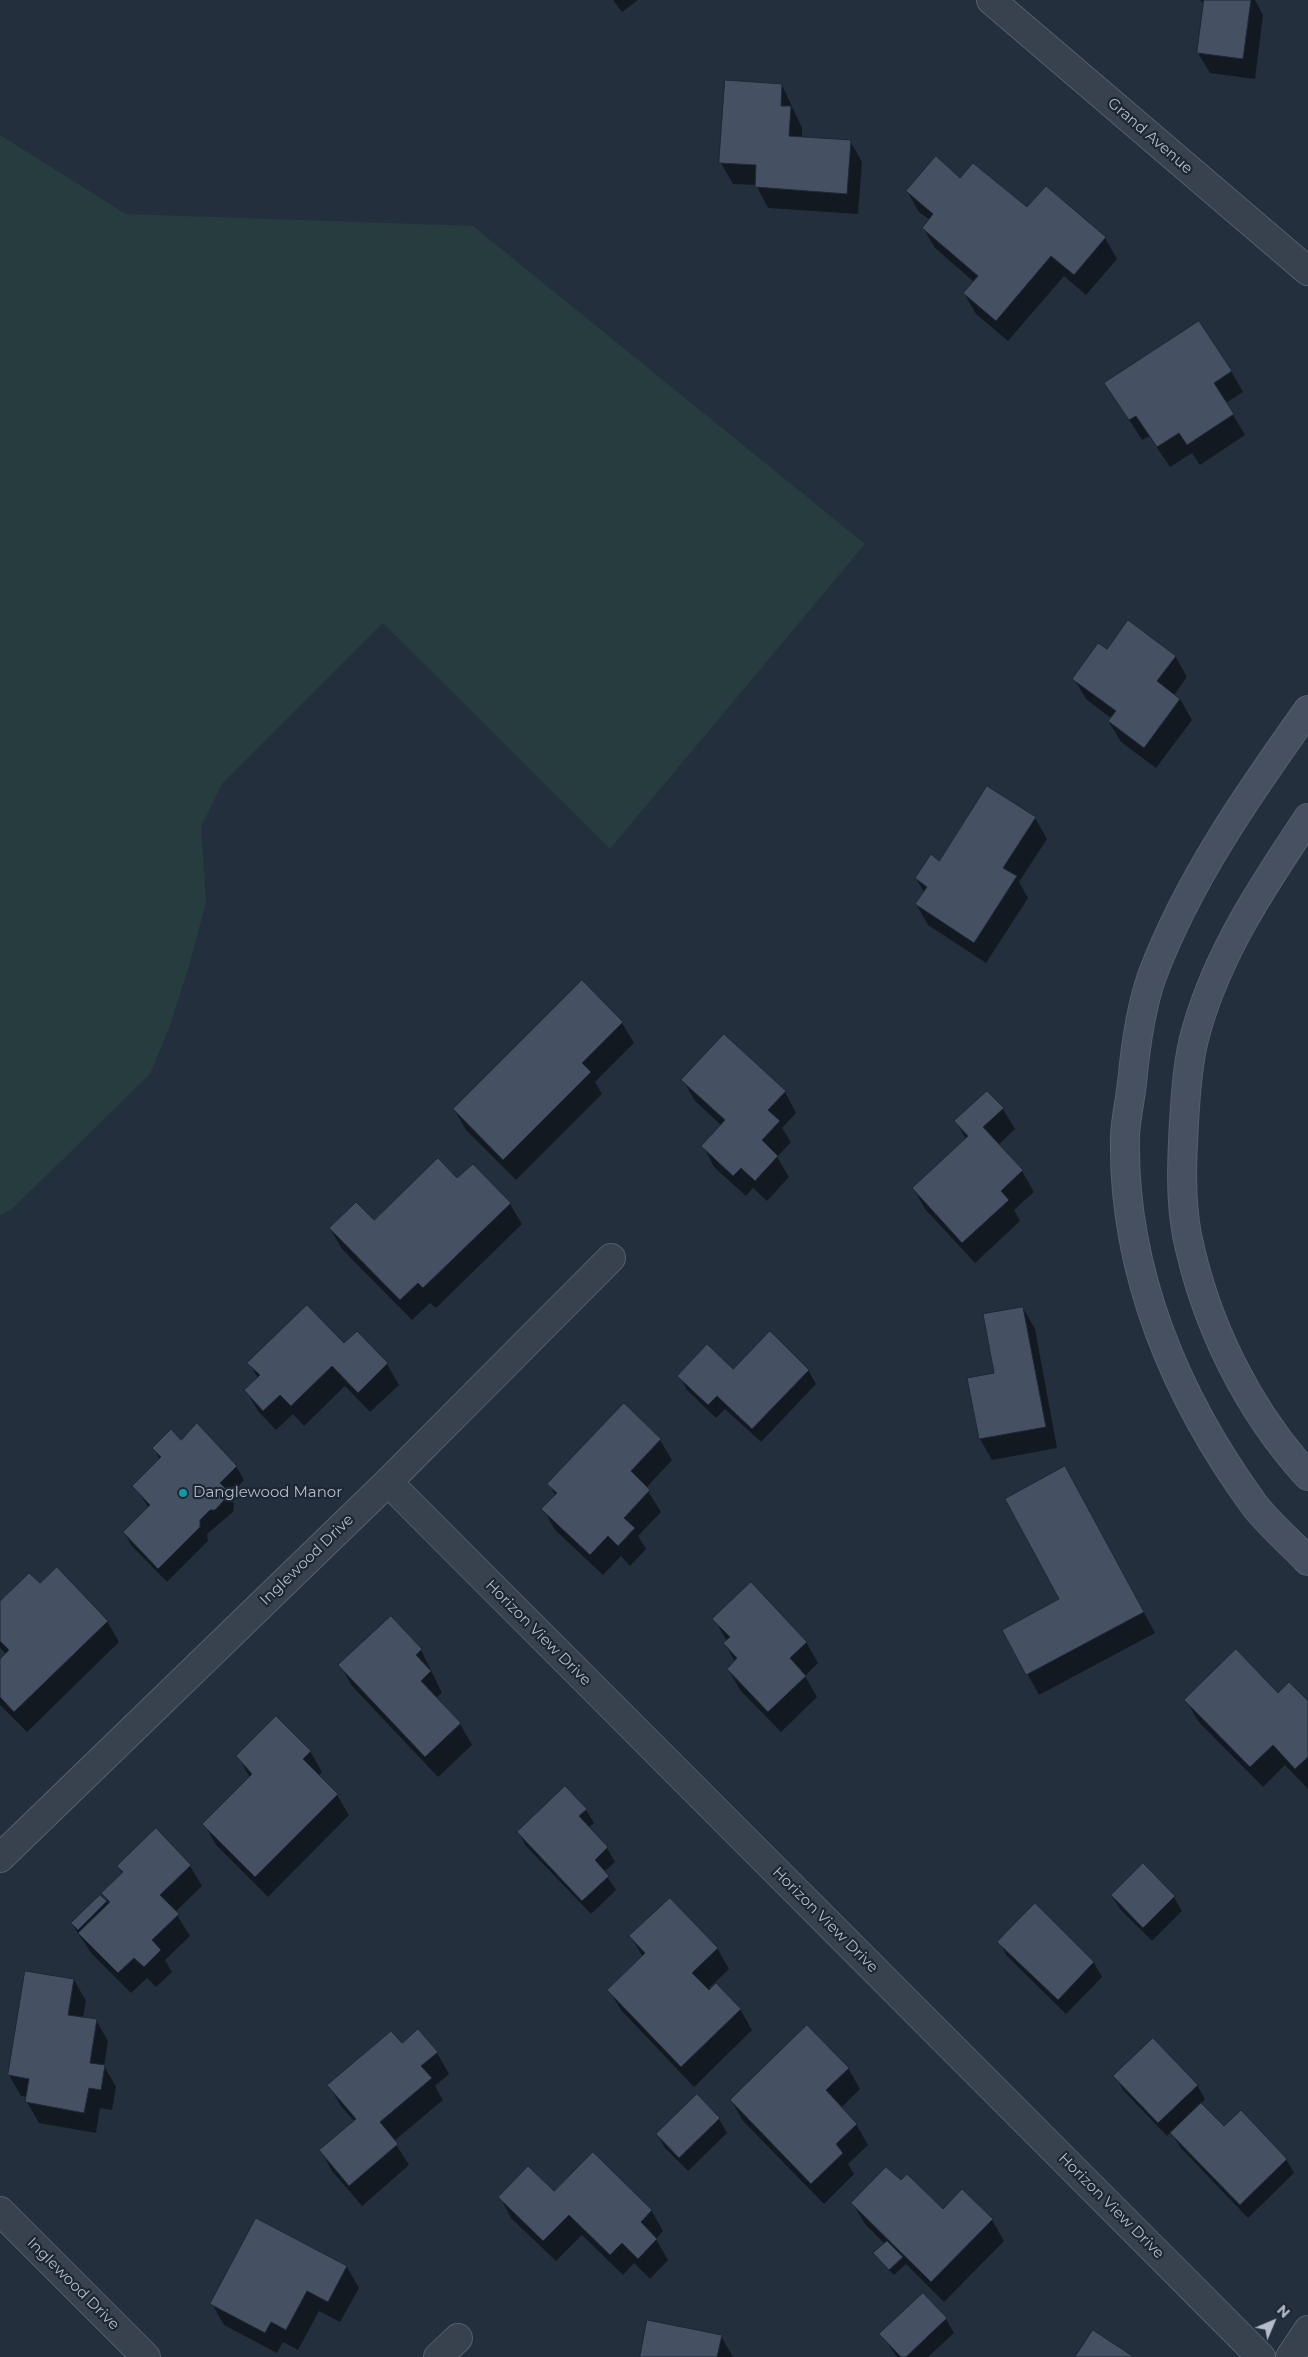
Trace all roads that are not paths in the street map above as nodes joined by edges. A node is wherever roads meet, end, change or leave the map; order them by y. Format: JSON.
{"nodes":[{"id":1,"x":991,"y":0,"type":"edge"},
{"id":2,"x":1308,"y":271,"type":"edge"},
{"id":3,"x":1308,"y":710,"type":"edge"},
{"id":4,"x":1308,"y":818,"type":"edge"},
{"id":5,"x":611,"y":1258,"type":"dead end"},
{"id":6,"x":1308,"y":1476,"type":"edge"},
{"id":7,"x":388,"y":1482,"type":"junction"},
{"id":8,"x":1308,"y":1560,"type":"edge"},
{"id":9,"x":0,"y":1858,"type":"edge"},
{"id":10,"x":0,"y":2211,"type":"edge"},
{"id":11,"x":1308,"y":2330,"type":"edge"},
{"id":12,"x":458,"y":2338,"type":"dead end"},
{"id":13,"x":146,"y":2357,"type":"edge"},
{"id":14,"x":438,"y":2357,"type":"edge"},
{"id":15,"x":1261,"y":2357,"type":"edge"},
{"id":16,"x":1290,"y":2357,"type":"edge"}],
"edges":[{"from":1,"to":2,"type":"street","name":"Grand Avenue"},
{"from":3,"to":8,"type":"street"},
{"from":4,"to":6,"type":"street"},
{"from":5,"to":7,"type":"street","name":"Inglewood Drive"},
{"from":7,"to":9,"type":"street","name":"Inglewood Drive"},
{"from":7,"to":15,"type":"street","name":"Horizon View Drive"},
{"from":10,"to":13,"type":"street","name":"Inglewood Drive"},
{"from":11,"to":16,"type":"street"},
{"from":12,"to":14,"type":"street"}]}
